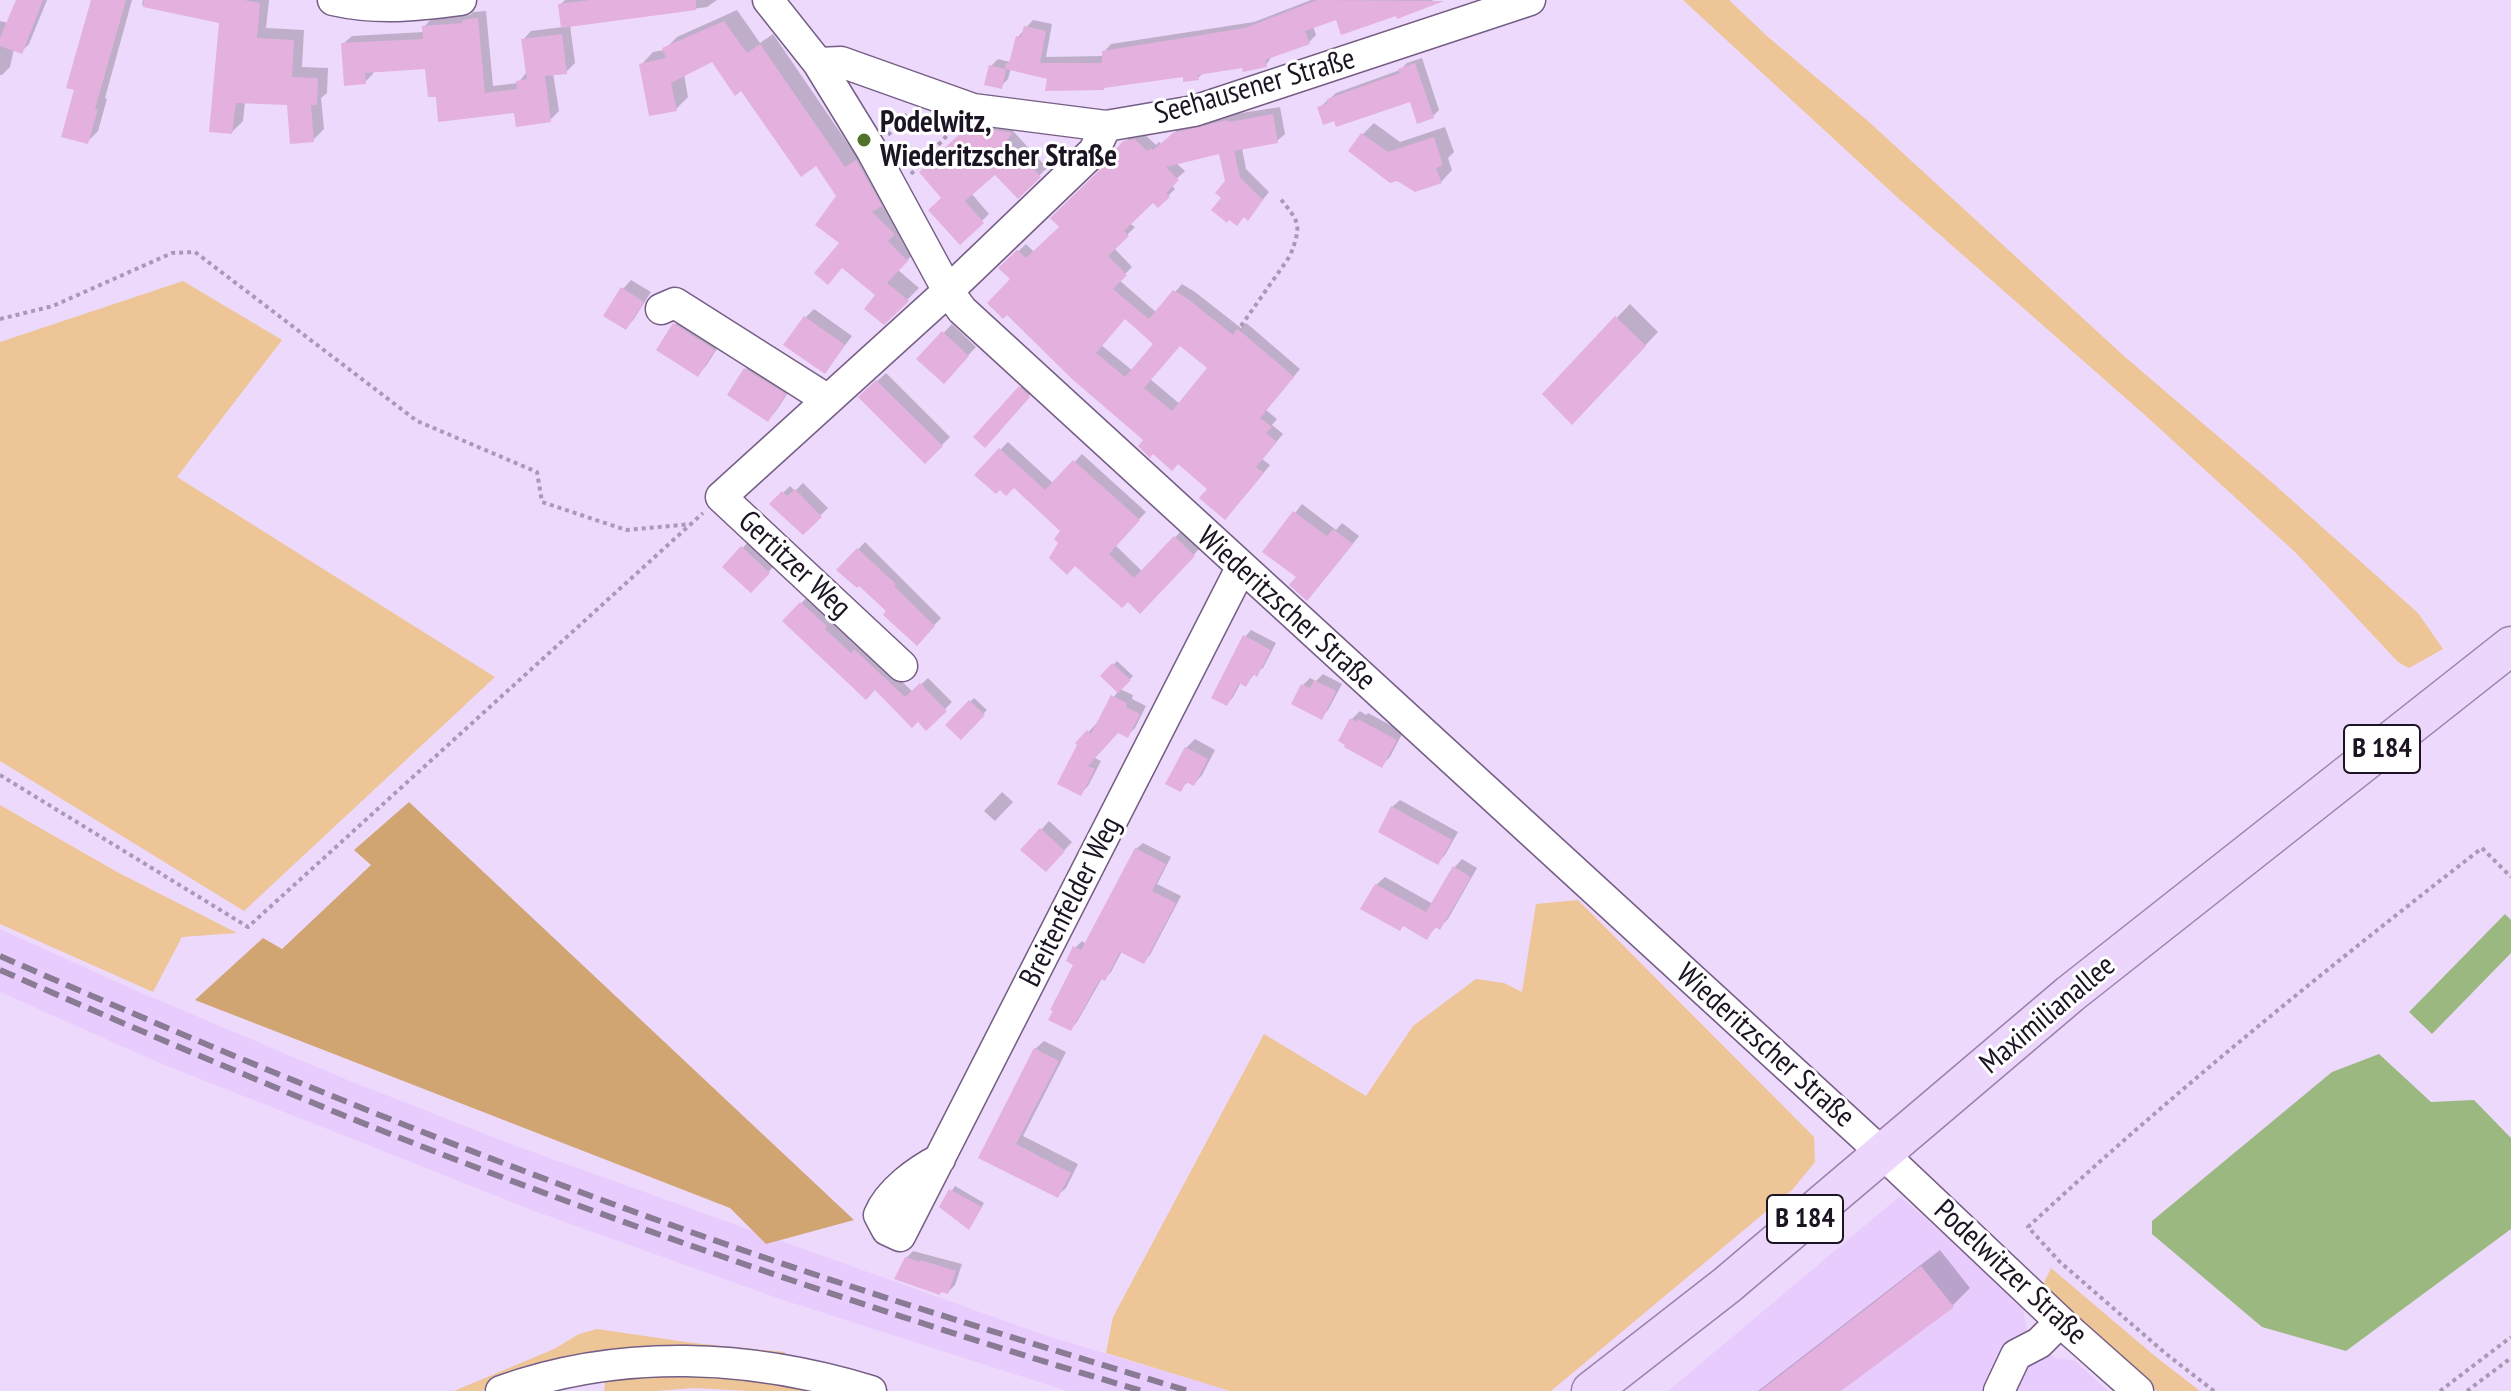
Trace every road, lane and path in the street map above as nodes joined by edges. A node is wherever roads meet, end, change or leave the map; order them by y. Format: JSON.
{"nodes":[{"id":1,"x":333,"y":0,"type":"edge"},
{"id":2,"x":461,"y":0,"type":"edge"},
{"id":3,"x":768,"y":0,"type":"edge"},
{"id":4,"x":1530,"y":0,"type":"edge"},
{"id":5,"x":818,"y":63,"type":"junction"},
{"id":6,"x":927,"y":92,"type":"junction"},
{"id":7,"x":973,"y":109,"type":"junction"},
{"id":8,"x":1106,"y":126,"type":"junction"},
{"id":9,"x":872,"y":151,"type":"junction"},
{"id":10,"x":895,"y":192,"type":"junction"},
{"id":11,"x":1279,"y":197,"type":"dead end"},
{"id":12,"x":948,"y":291,"type":"junction"},
{"id":13,"x":661,"y":309,"type":"dead end"},
{"id":14,"x":0,"y":319,"type":"edge"},
{"id":15,"x":1241,"y":326,"type":"dead end"},
{"id":16,"x":828,"y":400,"type":"junction"},
{"id":17,"x":721,"y":497,"type":"junction"},
{"id":18,"x":692,"y":524,"type":"junction"},
{"id":19,"x":1241,"y":568,"type":"junction"},
{"id":20,"x":2511,"y":646,"type":"edge"},
{"id":21,"x":902,"y":666,"type":"dead end"},
{"id":22,"x":0,"y":775,"type":"edge"},
{"id":23,"x":2511,"y":877,"type":"edge"},
{"id":24,"x":1882,"y":1153,"type":"junction"},
{"id":25,"x":900,"y":1236,"type":"dead end"},
{"id":26,"x":2060,"y":1322,"type":"junction"},
{"id":27,"x":2511,"y":1337,"type":"edge"},
{"id":28,"x":2511,"y":1358,"type":"edge"},
{"id":29,"x":501,"y":1391,"type":"edge"},
{"id":30,"x":871,"y":1391,"type":"edge"},
{"id":31,"x":1591,"y":1391,"type":"edge"},
{"id":32,"x":1999,"y":1391,"type":"edge"},
{"id":33,"x":2138,"y":1391,"type":"edge"},
{"id":34,"x":2214,"y":1391,"type":"edge"},
{"id":35,"x":2440,"y":1391,"type":"edge"},
{"id":36,"x":2467,"y":1391,"type":"edge"}],
"edges":[{"from":1,"to":2,"type":"street"},
{"from":3,"to":5,"type":"street","name":"Wiederitzscher Straße"},
{"from":4,"to":8,"type":"street","name":"Seehausener Straße"},
{"from":5,"to":6,"type":"street","name":"Seehausener Straße"},
{"from":5,"to":9,"type":"street","name":"Wiederitzscher Straße"},
{"from":6,"to":7,"type":"street","name":"Seehausener Straße"},
{"from":6,"to":9,"type":"path"},
{"from":7,"to":8,"type":"street","name":"Seehausener Straße"},
{"from":7,"to":10,"type":"path"},
{"from":8,"to":12,"type":"street"},
{"from":9,"to":10,"type":"street","name":"Wiederitzscher Straße"},
{"from":10,"to":12,"type":"street","name":"Wiederitzscher Straße"},
{"from":11,"to":15,"type":"path"},
{"from":12,"to":16,"type":"street","name":"Gertitzer Weg"},
{"from":12,"to":19,"type":"street","name":"Wiederitzscher Straße"},
{"from":13,"to":16,"type":"street"},
{"from":14,"to":18,"type":"path"},
{"from":16,"to":17,"type":"street","name":"Gertitzer Weg"},
{"from":17,"to":18,"type":"path"},
{"from":17,"to":21,"type":"street","name":"Gertitzer Weg"},
{"from":18,"to":22,"type":"path"},
{"from":19,"to":24,"type":"street","name":"Wiederitzscher Straße"},
{"from":19,"to":25,"type":"street","name":"Breitenfelder Weg"},
{"from":20,"to":24,"type":"main road","name":"Maximilianallee","number":"B 184"},
{"from":23,"to":34,"type":"path"},
{"from":24,"to":26,"type":"street","name":"Podelwitzer Straße"},
{"from":24,"to":31,"type":"main road","name":"Maximilianallee","number":"B 184"},
{"from":26,"to":32,"type":"street"},
{"from":26,"to":33,"type":"street","name":"Podelwitzer Straße"},
{"from":27,"to":35,"type":"path"},
{"from":28,"to":36,"type":"path"},
{"from":29,"to":30,"type":"street"}]}
